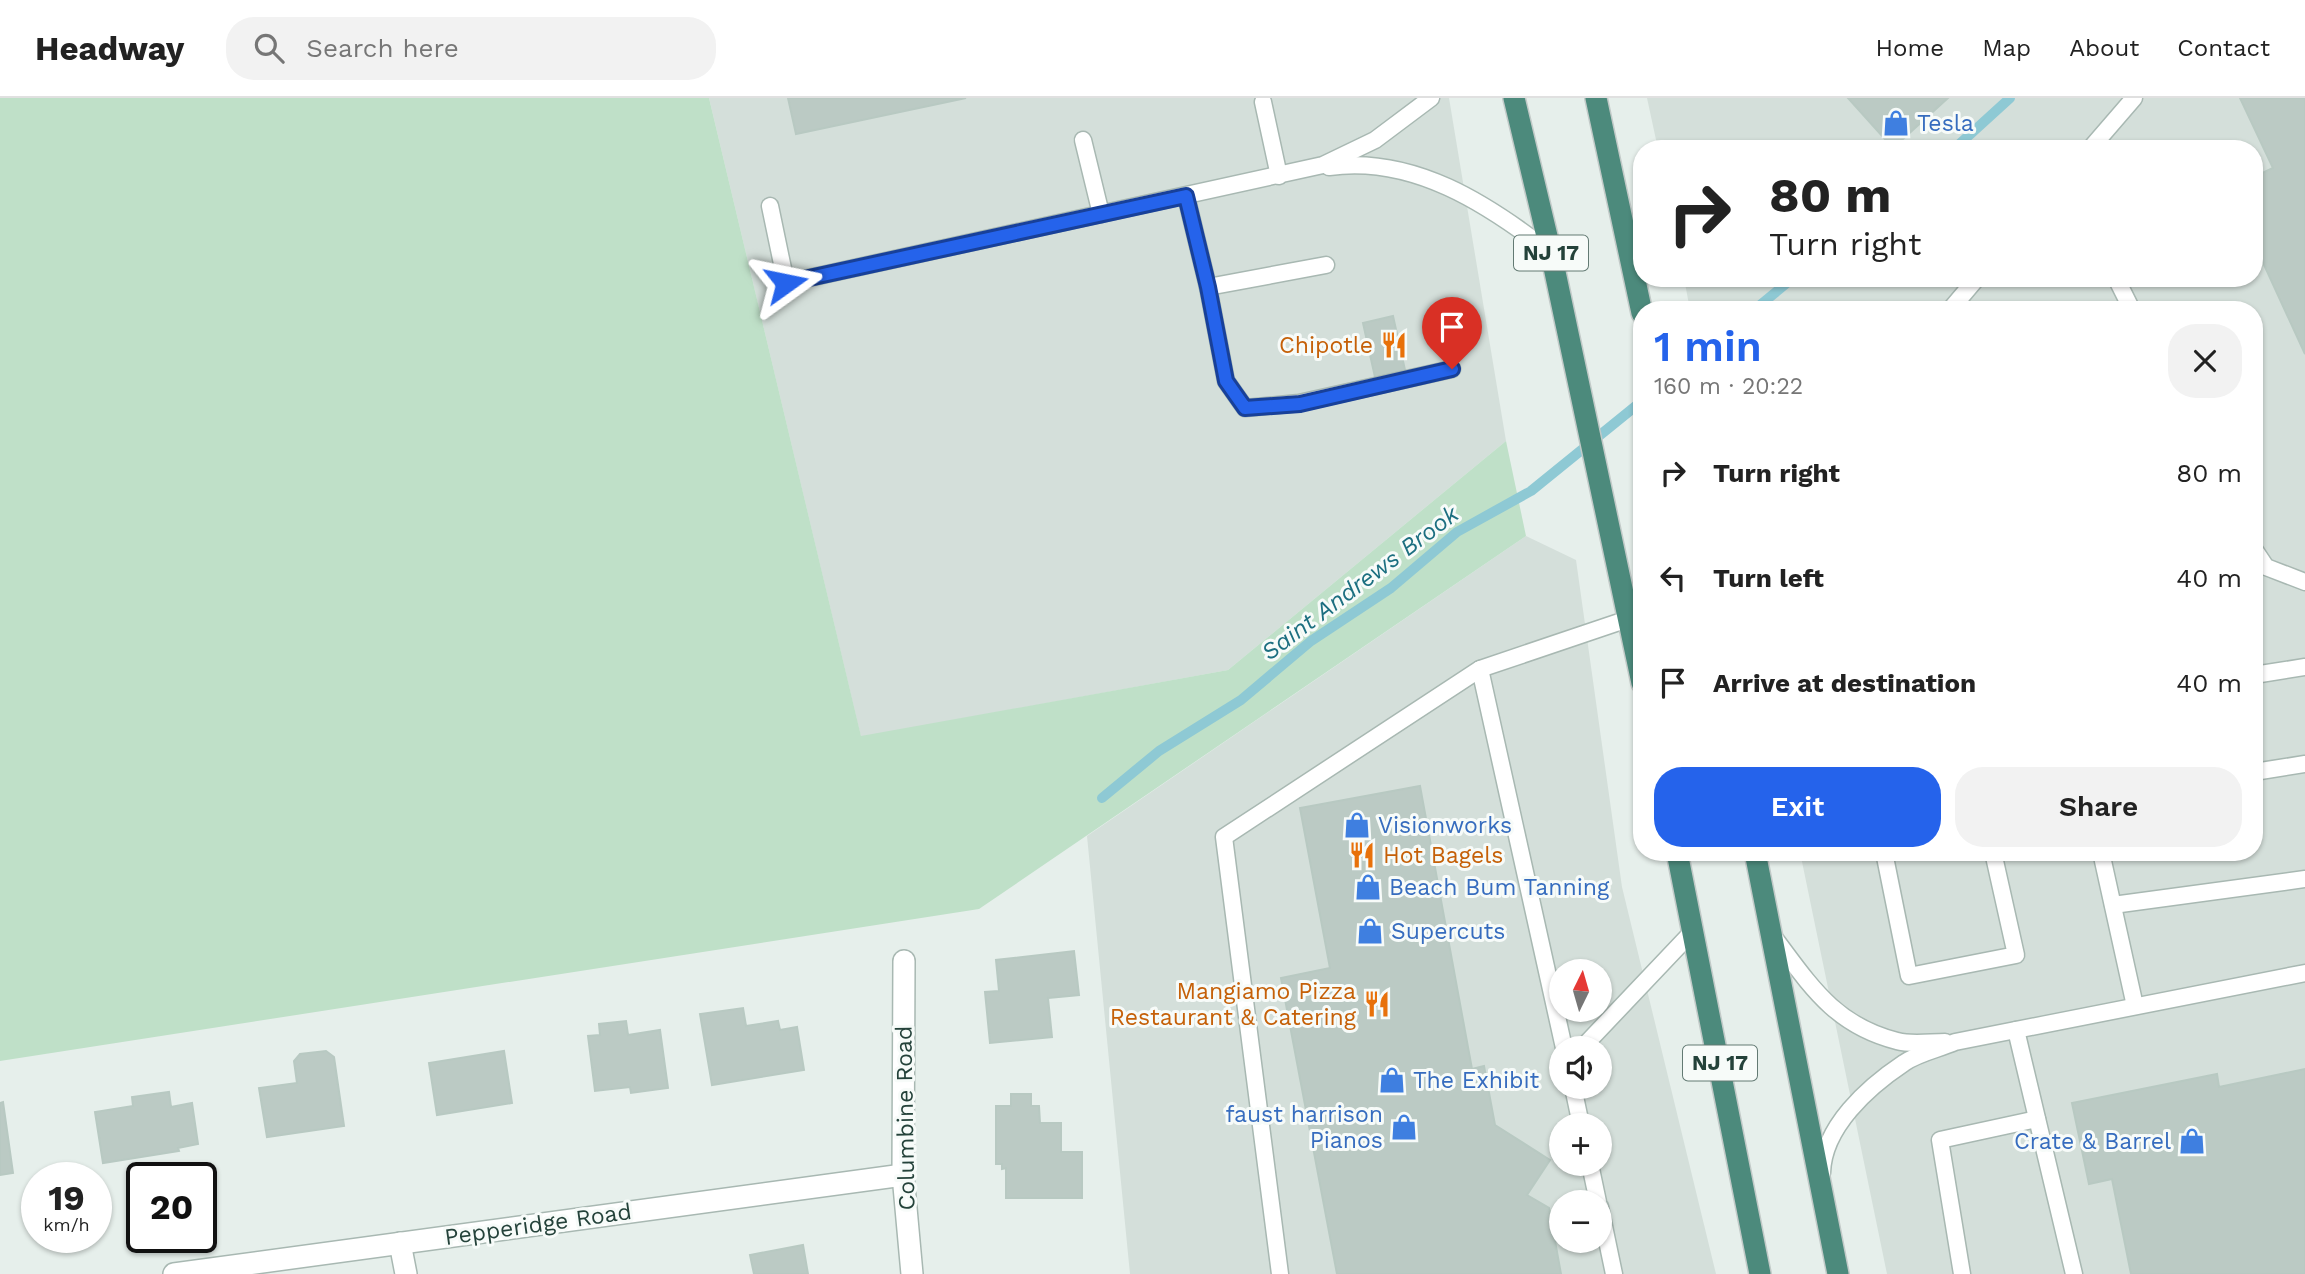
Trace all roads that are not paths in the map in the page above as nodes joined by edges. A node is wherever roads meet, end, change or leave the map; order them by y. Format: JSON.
{"nodes":[{"id":1,"x":1431,"y":98,"type":"edge"},
{"id":2,"x":1514,"y":98,"type":"edge"},
{"id":3,"x":1596,"y":98,"type":"edge"},
{"id":4,"x":2134,"y":98,"type":"edge"},
{"id":5,"x":1263,"y":102,"type":"dead end"},
{"id":6,"x":1083,"y":140,"type":"dead end"},
{"id":7,"x":2098,"y":140,"type":"edge"},
{"id":8,"x":1305,"y":170,"type":"junction"},
{"id":9,"x":1279,"y":176,"type":"junction"},
{"id":10,"x":1186,"y":196,"type":"junction"},
{"id":11,"x":769,"y":206,"type":"dead end"},
{"id":12,"x":1101,"y":214,"type":"junction"},
{"id":13,"x":1551,"y":253,"type":"junction"},
{"id":14,"x":1326,"y":265,"type":"dead end"},
{"id":15,"x":1633,"y":271,"type":"edge"},
{"id":16,"x":1208,"y":287,"type":"junction"},
{"id":17,"x":1970,"y":287,"type":"edge"},
{"id":18,"x":1958,"y":301,"type":"edge"},
{"id":19,"x":1452,"y":369,"type":"dead end"},
{"id":20,"x":2263,"y":562,"type":"edge"},
{"id":21,"x":2305,"y":582,"type":"edge"},
{"id":22,"x":1628,"y":619,"type":"junction"},
{"id":23,"x":1633,"y":642,"type":"edge"},
{"id":24,"x":2305,"y":667,"type":"edge"},
{"id":25,"x":1480,"y":670,"type":"junction"},
{"id":26,"x":2263,"y":674,"type":"edge"},
{"id":27,"x":2305,"y":764,"type":"edge"},
{"id":28,"x":2263,"y":771,"type":"edge"},
{"id":29,"x":1679,"y":861,"type":"edge"},
{"id":30,"x":1757,"y":861,"type":"edge"},
{"id":31,"x":1886,"y":861,"type":"edge"},
{"id":32,"x":1995,"y":861,"type":"edge"},
{"id":33,"x":2103,"y":861,"type":"edge"},
{"id":34,"x":2305,"y":879,"type":"edge"},
{"id":35,"x":2112,"y":905,"type":"junction"},
{"id":36,"x":1693,"y":931,"type":"junction"},
{"id":37,"x":1772,"y":935,"type":"junction"},
{"id":38,"x":904,"y":961,"type":"dead end"},
{"id":39,"x":2305,"y":973,"type":"edge"},
{"id":40,"x":2135,"y":1006,"type":"junction"},
{"id":41,"x":2016,"y":1030,"type":"junction"},
{"id":42,"x":1561,"y":1036,"type":"edge"},
{"id":43,"x":1593,"y":1036,"type":"edge"},
{"id":44,"x":1955,"y":1042,"type":"junction"},
{"id":45,"x":2037,"y":1119,"type":"junction"},
{"id":46,"x":903,"y":1175,"type":"junction"},
{"id":47,"x":1822,"y":1190,"type":"junction"},
{"id":48,"x":400,"y":1243,"type":"junction"},
{"id":49,"x":1609,"y":1253,"type":"edge"},
{"id":50,"x":174,"y":1274,"type":"edge"},
{"id":51,"x":406,"y":1274,"type":"edge"},
{"id":52,"x":912,"y":1274,"type":"edge"},
{"id":53,"x":1280,"y":1274,"type":"edge"},
{"id":54,"x":1614,"y":1274,"type":"edge"},
{"id":55,"x":1760,"y":1274,"type":"edge"},
{"id":56,"x":1838,"y":1274,"type":"edge"},
{"id":57,"x":1962,"y":1274,"type":"edge"},
{"id":58,"x":2074,"y":1274,"type":"edge"}],
"edges":[{"from":1,"to":8,"type":"lane"},
{"from":2,"to":13,"type":"highway","number":"NJ 17"},
{"from":3,"to":15,"type":"highway"},
{"from":4,"to":7,"type":"lane"},
{"from":5,"to":9,"type":"lane"},
{"from":6,"to":12,"type":"lane"},
{"from":8,"to":9,"type":"lane"},
{"from":8,"to":13,"type":"lane"},
{"from":9,"to":10,"type":"lane"},
{"from":10,"to":12,"type":"lane"},
{"from":10,"to":16,"type":"lane"},
{"from":11,"to":12,"type":"lane"},
{"from":13,"to":22,"type":"highway","number":"NJ 17"},
{"from":14,"to":16,"type":"lane"},
{"from":16,"to":19,"type":"lane"},
{"from":17,"to":18,"type":"lane"},
{"from":20,"to":21,"type":"lane"},
{"from":22,"to":23,"type":"highway","number":"NJ 17"},
{"from":22,"to":25,"type":"lane"},
{"from":24,"to":26,"type":"lane"},
{"from":25,"to":42,"type":"lane"},
{"from":25,"to":53,"type":"lane"},
{"from":27,"to":28,"type":"lane"},
{"from":29,"to":36,"type":"highway","number":"NJ 17"},
{"from":30,"to":37,"type":"highway"},
{"from":31,"to":32,"type":"lane"},
{"from":33,"to":35,"type":"lane"},
{"from":34,"to":35,"type":"lane"},
{"from":35,"to":40,"type":"lane"},
{"from":36,"to":43,"type":"lane"},
{"from":36,"to":55,"type":"highway","number":"NJ 17"},
{"from":37,"to":44,"type":"lane"},
{"from":37,"to":47,"type":"highway"},
{"from":38,"to":46,"type":"street","name":"Columbine Road"},
{"from":39,"to":40,"type":"lane"},
{"from":40,"to":41,"type":"lane"},
{"from":41,"to":44,"type":"lane"},
{"from":41,"to":45,"type":"lane"},
{"from":44,"to":47,"type":"lane"},
{"from":45,"to":57,"type":"lane"},
{"from":45,"to":58,"type":"lane"},
{"from":46,"to":48,"type":"street","name":"Pepperidge Road"},
{"from":46,"to":52,"type":"street","name":"Columbine Road"},
{"from":47,"to":56,"type":"highway"},
{"from":48,"to":50,"type":"street","name":"Pepperidge Road"},
{"from":48,"to":51,"type":"street"},
{"from":49,"to":54,"type":"lane"}]}
